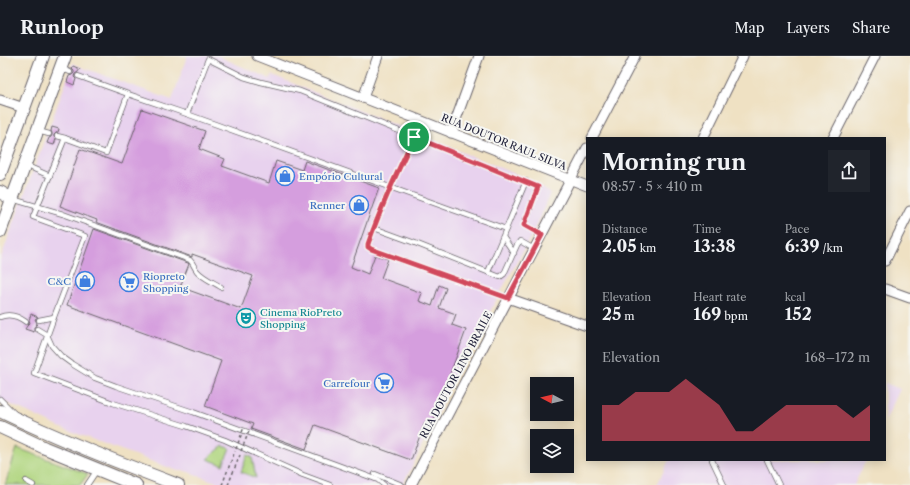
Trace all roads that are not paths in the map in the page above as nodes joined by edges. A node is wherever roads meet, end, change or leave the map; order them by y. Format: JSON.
{"nodes":[{"id":1,"x":65,"y":56,"type":"edge"},
{"id":2,"x":257,"y":56,"type":"edge"},
{"id":3,"x":378,"y":56,"type":"edge"},
{"id":4,"x":479,"y":56,"type":"edge"},
{"id":5,"x":635,"y":56,"type":"edge"},
{"id":6,"x":743,"y":56,"type":"edge"},
{"id":7,"x":875,"y":56,"type":"edge"},
{"id":8,"x":42,"y":58,"type":"edge"},
{"id":9,"x":272,"y":59,"type":"edge"},
{"id":10,"x":65,"y":70,"type":"junction"},
{"id":11,"x":78,"y":76,"type":"dead end"},
{"id":12,"x":128,"y":94,"type":"junction"},
{"id":13,"x":363,"y":98,"type":"junction"},
{"id":14,"x":0,"y":100,"type":"edge"},
{"id":15,"x":24,"y":108,"type":"junction"},
{"id":16,"x":187,"y":114,"type":"junction"},
{"id":17,"x":43,"y":115,"type":"junction"},
{"id":18,"x":451,"y":133,"type":"junction"},
{"id":19,"x":57,"y":136,"type":"dead end"},
{"id":20,"x":414,"y":137,"type":"junction"},
{"id":21,"x":593,"y":137,"type":"edge"},
{"id":22,"x":703,"y":137,"type":"edge"},
{"id":23,"x":834,"y":137,"type":"edge"},
{"id":24,"x":65,"y":138,"type":"junction"},
{"id":25,"x":586,"y":150,"type":"edge"},
{"id":26,"x":25,"y":165,"type":"junction"},
{"id":27,"x":0,"y":174,"type":"edge"},
{"id":28,"x":50,"y":176,"type":"junction"},
{"id":29,"x":570,"y":180,"type":"junction"},
{"id":30,"x":526,"y":181,"type":"junction"},
{"id":31,"x":586,"y":186,"type":"edge"},
{"id":32,"x":390,"y":187,"type":"junction"},
{"id":33,"x":0,"y":192,"type":"edge"},
{"id":34,"x":12,"y":199,"type":"junction"},
{"id":35,"x":37,"y":206,"type":"junction"},
{"id":36,"x":910,"y":211,"type":"edge"},
{"id":37,"x":374,"y":228,"type":"junction"},
{"id":38,"x":506,"y":229,"type":"junction"},
{"id":39,"x":0,"y":232,"type":"edge"},
{"id":40,"x":542,"y":235,"type":"junction"},
{"id":41,"x":502,"y":237,"type":"junction"},
{"id":42,"x":534,"y":249,"type":"junction"},
{"id":43,"x":514,"y":253,"type":"junction"},
{"id":44,"x":886,"y":259,"type":"edge"},
{"id":45,"x":488,"y":272,"type":"junction"},
{"id":46,"x":222,"y":287,"type":"dead end"},
{"id":47,"x":886,"y":289,"type":"edge"},
{"id":48,"x":508,"y":298,"type":"junction"},
{"id":49,"x":910,"y":298,"type":"edge"},
{"id":50,"x":0,"y":317,"type":"edge"},
{"id":51,"x":54,"y":317,"type":"junction"},
{"id":52,"x":25,"y":319,"type":"dead end"},
{"id":53,"x":39,"y":320,"type":"dead end"},
{"id":54,"x":586,"y":326,"type":"edge"},
{"id":55,"x":37,"y":329,"type":"dead end"},
{"id":56,"x":47,"y":335,"type":"junction"},
{"id":57,"x":0,"y":400,"type":"edge"},
{"id":58,"x":0,"y":411,"type":"edge"},
{"id":59,"x":28,"y":424,"type":"junction"},
{"id":60,"x":0,"y":427,"type":"edge"},
{"id":61,"x":109,"y":459,"type":"junction"},
{"id":62,"x":712,"y":461,"type":"edge"},
{"id":63,"x":767,"y":461,"type":"edge"},
{"id":64,"x":101,"y":471,"type":"junction"},
{"id":65,"x":375,"y":474,"type":"dead end"},
{"id":66,"x":26,"y":481,"type":"dead end"},
{"id":67,"x":33,"y":485,"type":"edge"},
{"id":68,"x":87,"y":485,"type":"edge"},
{"id":69,"x":136,"y":485,"type":"edge"},
{"id":70,"x":178,"y":485,"type":"edge"},
{"id":71,"x":330,"y":485,"type":"edge"},
{"id":72,"x":384,"y":485,"type":"edge"},
{"id":73,"x":402,"y":485,"type":"edge"},
{"id":74,"x":411,"y":485,"type":"edge"},
{"id":75,"x":724,"y":485,"type":"edge"},
{"id":76,"x":779,"y":485,"type":"edge"}],
"edges":[{"from":1,"to":10,"type":"main road"},
{"from":2,"to":9,"type":"street","name":"RUA DOUTOR RAUL SILVA"},
{"from":3,"to":13,"type":"street"},
{"from":4,"to":18,"type":"street"},
{"from":5,"to":21,"type":"street"},
{"from":6,"to":22,"type":"street"},
{"from":7,"to":23,"type":"street"},
{"from":8,"to":10,"type":"main road"},
{"from":8,"to":15,"type":"main road"},
{"from":9,"to":13,"type":"street","name":"RUA DOUTOR RAUL SILVA"},
{"from":10,"to":17,"type":"main road"},
{"from":11,"to":12,"type":"lane"},
{"from":12,"to":16,"type":"lane"},
{"from":12,"to":24,"type":"lane"},
{"from":13,"to":18,"type":"street","name":"RUA DOUTOR RAUL SILVA"},
{"from":14,"to":15,"type":"street"},
{"from":15,"to":17,"type":"main road"},
{"from":15,"to":27,"type":"main road"},
{"from":16,"to":20,"type":"lane"},
{"from":16,"to":32,"type":"lane"},
{"from":17,"to":26,"type":"main road"},
{"from":18,"to":29,"type":"street","name":"RUA DOUTOR RAUL SILVA"},
{"from":19,"to":24,"type":"lane"},
{"from":20,"to":30,"type":"lane"},
{"from":20,"to":32,"type":"lane"},
{"from":24,"to":28,"type":"lane"},
{"from":25,"to":29,"type":"street","name":"RUA DOUTOR LINO BRAILE"},
{"from":26,"to":28,"type":"lane"},
{"from":26,"to":34,"type":"main road"},
{"from":28,"to":35,"type":"lane"},
{"from":29,"to":31,"type":"street","name":"RUA DOUTOR RAUL SILVA"},
{"from":29,"to":40,"type":"street","name":"RUA DOUTOR LINO BRAILE"},
{"from":30,"to":38,"type":"lane"},
{"from":30,"to":40,"type":"lane"},
{"from":32,"to":37,"type":"lane"},
{"from":32,"to":38,"type":"lane"},
{"from":33,"to":34,"type":"main road"},
{"from":34,"to":35,"type":"lane"},
{"from":34,"to":39,"type":"main road"},
{"from":35,"to":46,"type":"lane"},
{"from":35,"to":51,"type":"lane"},
{"from":36,"to":44,"type":"street"},
{"from":37,"to":45,"type":"lane"},
{"from":37,"to":48,"type":"lane"},
{"from":38,"to":41,"type":"lane"},
{"from":40,"to":42,"type":"street","name":"RUA DOUTOR LINO BRAILE"},
{"from":41,"to":43,"type":"lane"},
{"from":41,"to":45,"type":"lane"},
{"from":42,"to":43,"type":"lane"},
{"from":42,"to":48,"type":"street","name":"RUA DOUTOR LINO BRAILE"},
{"from":43,"to":45,"type":"lane"},
{"from":47,"to":49,"type":"street"},
{"from":48,"to":54,"type":"street"},
{"from":48,"to":74,"type":"street","name":"RUA DOUTOR LINO BRAILE"},
{"from":50,"to":52,"type":"lane"},
{"from":51,"to":53,"type":"lane"},
{"from":51,"to":56,"type":"lane"},
{"from":55,"to":56,"type":"lane"},
{"from":56,"to":71,"type":"lane"},
{"from":56,"to":72,"type":"lane"},
{"from":57,"to":59,"type":"lane"},
{"from":58,"to":59,"type":"main road"},
{"from":59,"to":61,"type":"main road"},
{"from":60,"to":64,"type":"main road"},
{"from":61,"to":64,"type":"main road"},
{"from":61,"to":70,"type":"main road"},
{"from":62,"to":75,"type":"lane"},
{"from":63,"to":76,"type":"lane"},
{"from":64,"to":68,"type":"lane"},
{"from":64,"to":69,"type":"main road"},
{"from":65,"to":73,"type":"lane"},
{"from":66,"to":67,"type":"lane"}]}
